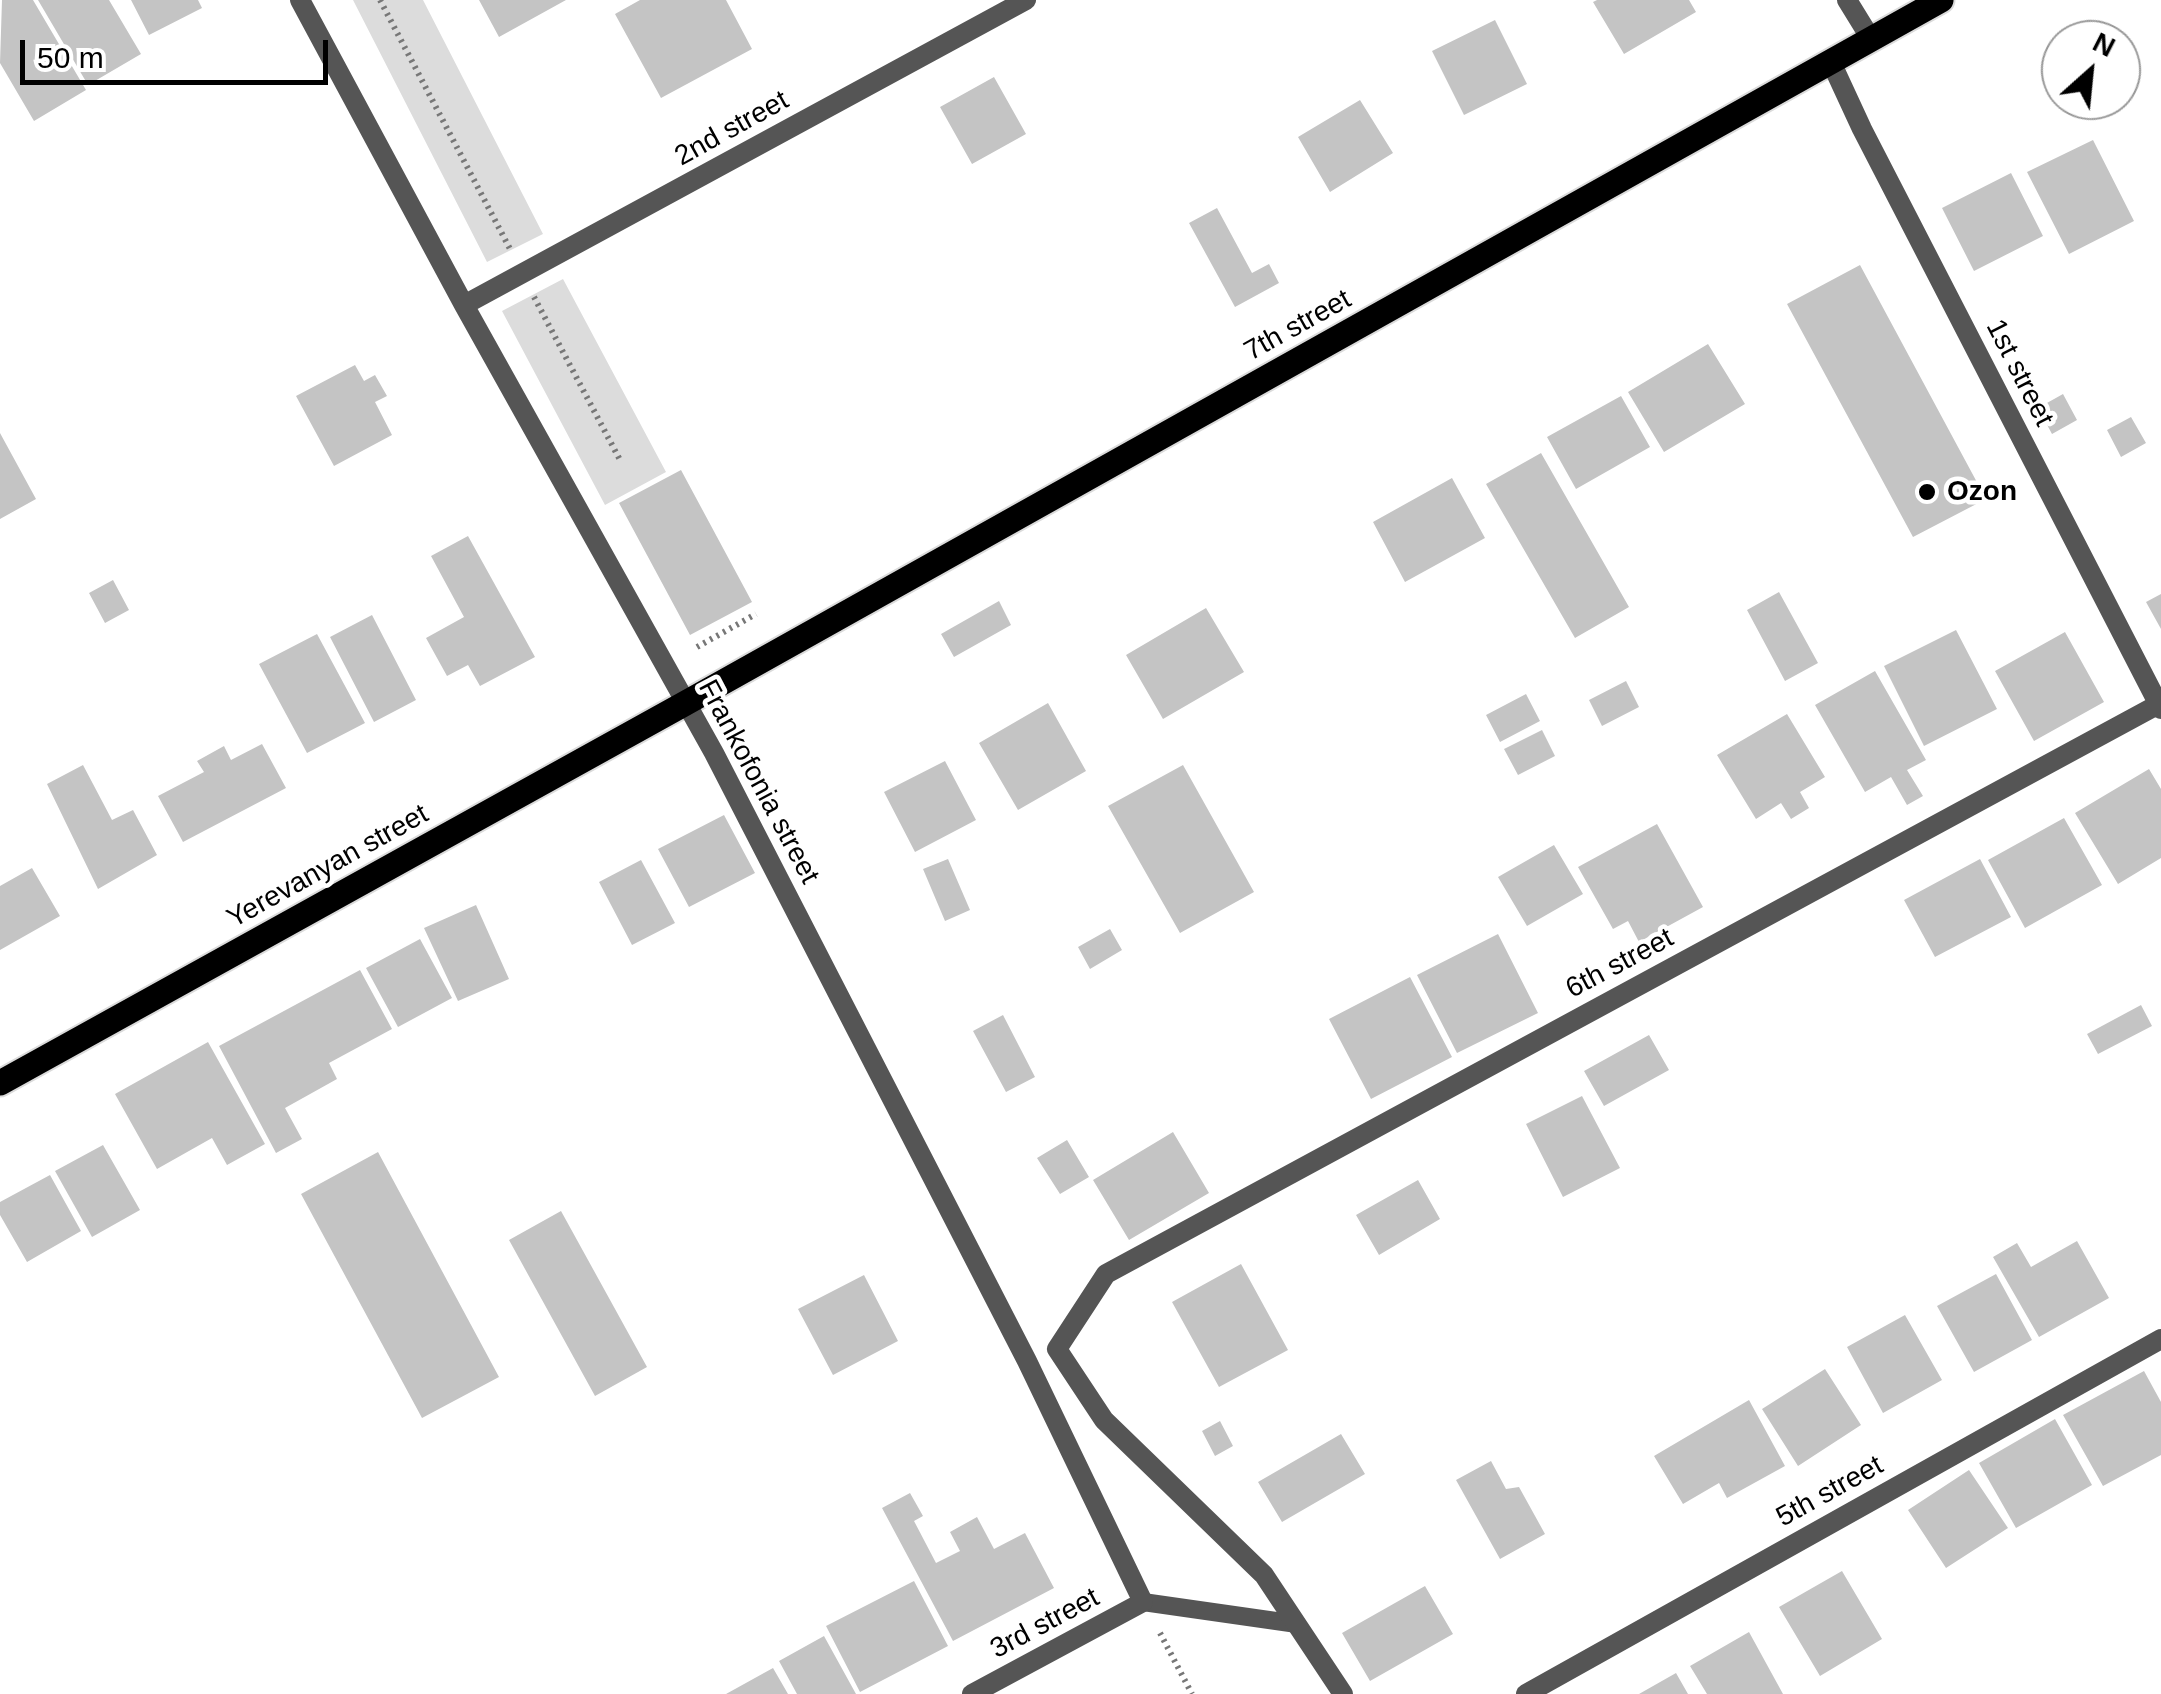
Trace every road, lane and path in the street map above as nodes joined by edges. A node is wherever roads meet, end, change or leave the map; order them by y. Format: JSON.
{"nodes":[{"id":1,"x":300,"y":0,"type":"edge"},
{"id":2,"x":380,"y":0,"type":"edge"},
{"id":3,"x":1026,"y":0,"type":"edge"},
{"id":4,"x":1847,"y":0,"type":"edge"},
{"id":5,"x":1941,"y":0,"type":"edge"},
{"id":6,"x":1872,"y":39,"type":"junction"},
{"id":7,"x":1831,"y":62,"type":"junction"},
{"id":8,"x":510,"y":250,"type":"dead end"},
{"id":9,"x":533,"y":295,"type":"dead end"},
{"id":10,"x":464,"y":305,"type":"junction"},
{"id":11,"x":620,"y":460,"type":"dead end"},
{"id":12,"x":756,"y":614,"type":"dead end"},
{"id":13,"x":697,"y":647,"type":"dead end"},
{"id":14,"x":684,"y":704,"type":"junction"},
{"id":15,"x":2160,"y":705,"type":"edge"},
{"id":16,"x":0,"y":1083,"type":"edge"},
{"id":17,"x":2161,"y":1339,"type":"edge"},
{"id":18,"x":1057,"y":1349,"type":"junction"},
{"id":19,"x":1026,"y":1361,"type":"junction"},
{"id":20,"x":1144,"y":1602,"type":"junction"},
{"id":21,"x":1297,"y":1624,"type":"junction"},
{"id":22,"x":972,"y":1694,"type":"edge"},
{"id":23,"x":1192,"y":1694,"type":"edge"},
{"id":24,"x":1343,"y":1694,"type":"edge"},
{"id":25,"x":1526,"y":1694,"type":"edge"}],
"edges":[{"from":1,"to":10,"type":"street","name":"Frankofonia street"},
{"from":2,"to":8,"type":"path"},
{"from":3,"to":10,"type":"street","name":"2nd street"},
{"from":4,"to":6,"type":"street"},
{"from":5,"to":6,"type":"main road","name":"7th street"},
{"from":6,"to":7,"type":"main road","name":"7th street"},
{"from":7,"to":14,"type":"main road","name":"7th street"},
{"from":7,"to":15,"type":"street","name":"1st street"},
{"from":9,"to":11,"type":"path"},
{"from":10,"to":14,"type":"street","name":"Frankofonia street"},
{"from":12,"to":13,"type":"path"},
{"from":14,"to":16,"type":"main road","name":"Yerevanyan street"},
{"from":14,"to":19,"type":"street","name":"Frankofonia street"},
{"from":15,"to":18,"type":"street","name":"6th street"},
{"from":17,"to":25,"type":"street","name":"5th street"},
{"from":18,"to":19,"type":"street"},
{"from":18,"to":21,"type":"street"},
{"from":19,"to":20,"type":"street","name":"Frankofonia street"},
{"from":20,"to":21,"type":"lane"},
{"from":20,"to":22,"type":"street","name":"3rd street"},
{"from":20,"to":23,"type":"path"},
{"from":21,"to":24,"type":"street"}]}
